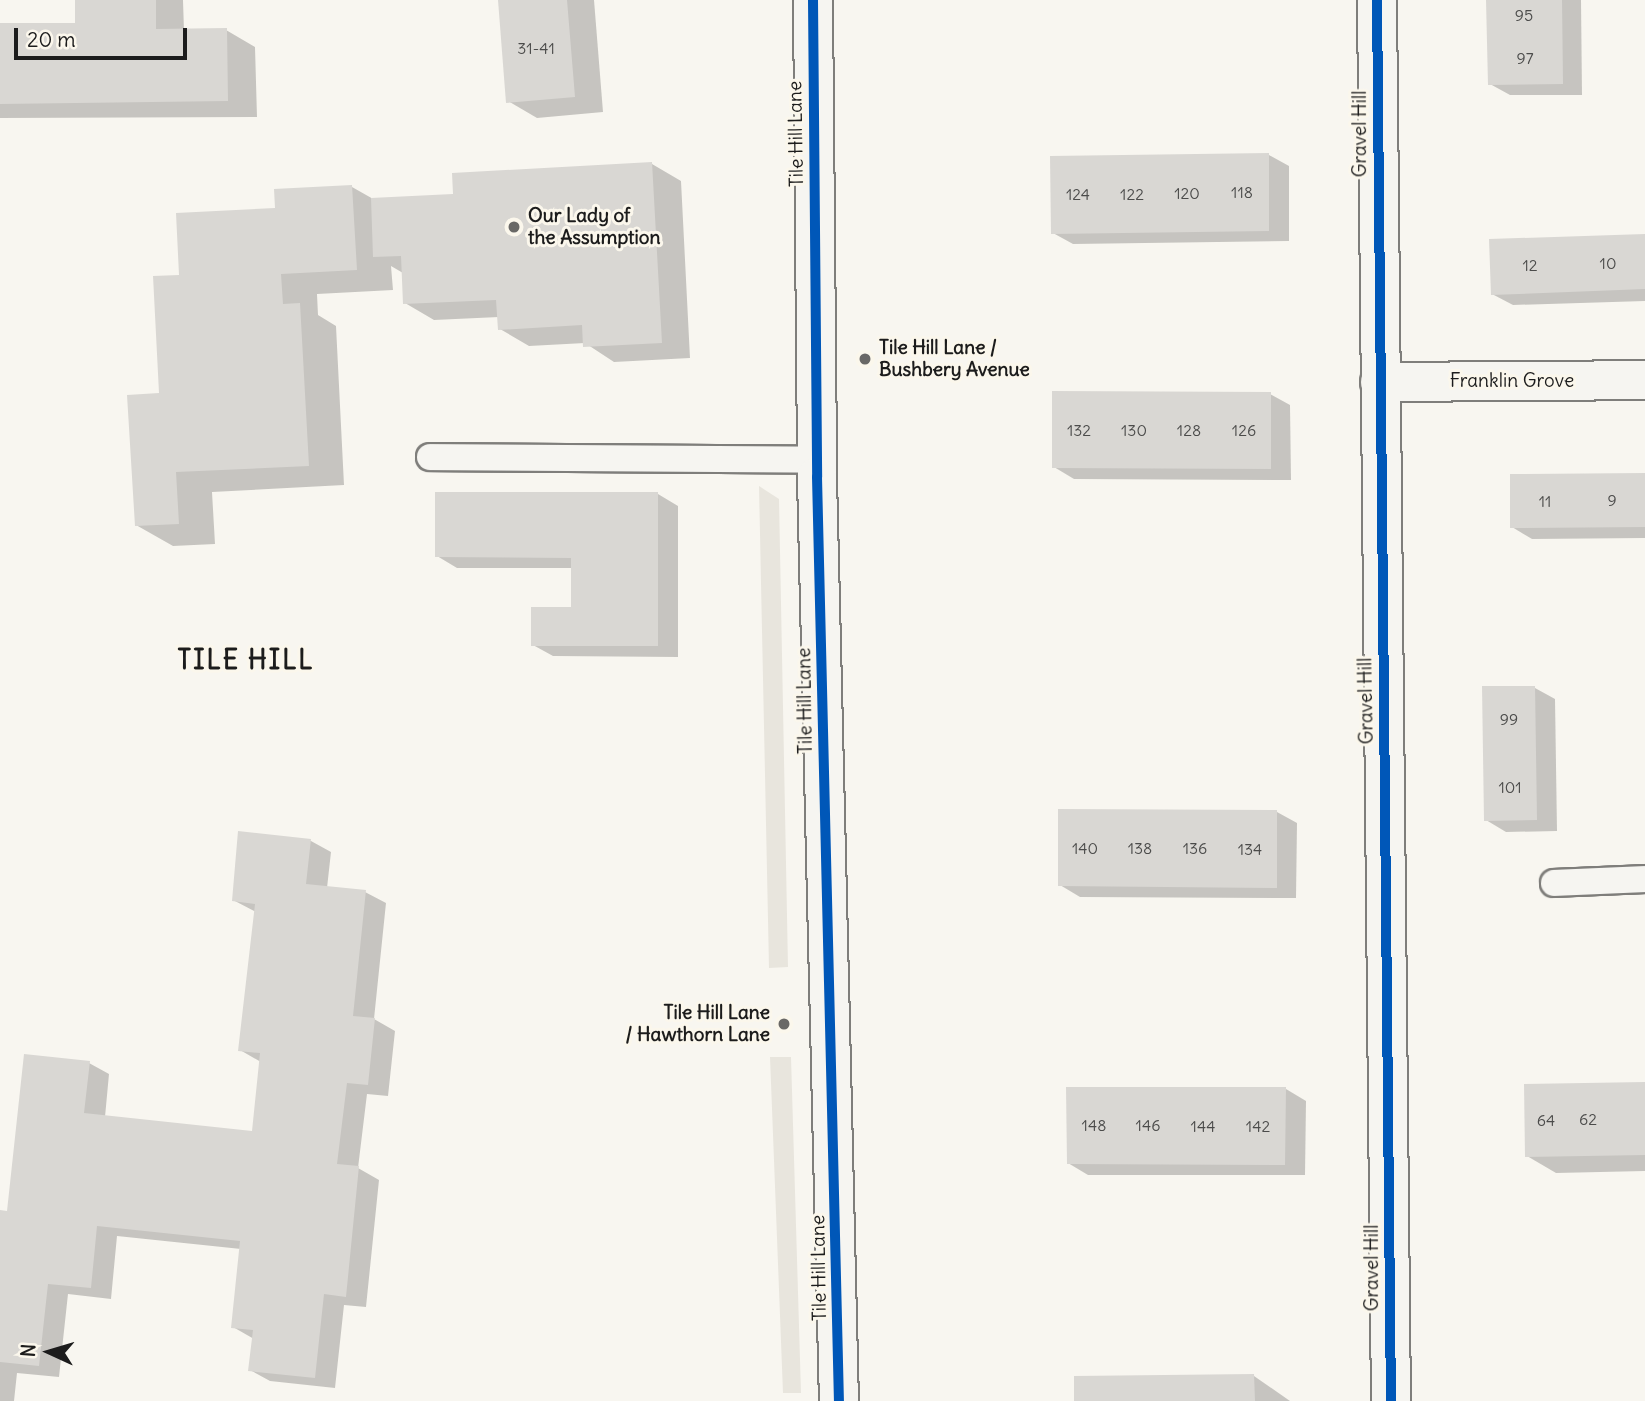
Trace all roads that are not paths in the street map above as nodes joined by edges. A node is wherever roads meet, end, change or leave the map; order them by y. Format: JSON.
{"nodes":[{"id":1,"x":813,"y":0,"type":"edge"},
{"id":2,"x":1377,"y":0,"type":"edge"},
{"id":3,"x":1645,"y":380,"type":"edge"},
{"id":4,"x":1380,"y":382,"type":"junction"},
{"id":5,"x":430,"y":457,"type":"dead end"},
{"id":6,"x":817,"y":460,"type":"junction"},
{"id":7,"x":1645,"y":879,"type":"edge"},
{"id":8,"x":1554,"y":883,"type":"dead end"},
{"id":9,"x":839,"y":1401,"type":"edge"},
{"id":10,"x":1391,"y":1401,"type":"edge"}],
"edges":[{"from":1,"to":6,"type":"street","name":"Tile Hill Lane"},
{"from":2,"to":4,"type":"street","name":"Gravel Hill"},
{"from":3,"to":4,"type":"street","name":"Franklin Grove"},
{"from":4,"to":10,"type":"street","name":"Gravel Hill"},
{"from":5,"to":6,"type":"lane"},
{"from":6,"to":9,"type":"street","name":"Tile Hill Lane"},
{"from":7,"to":8,"type":"lane"}]}
